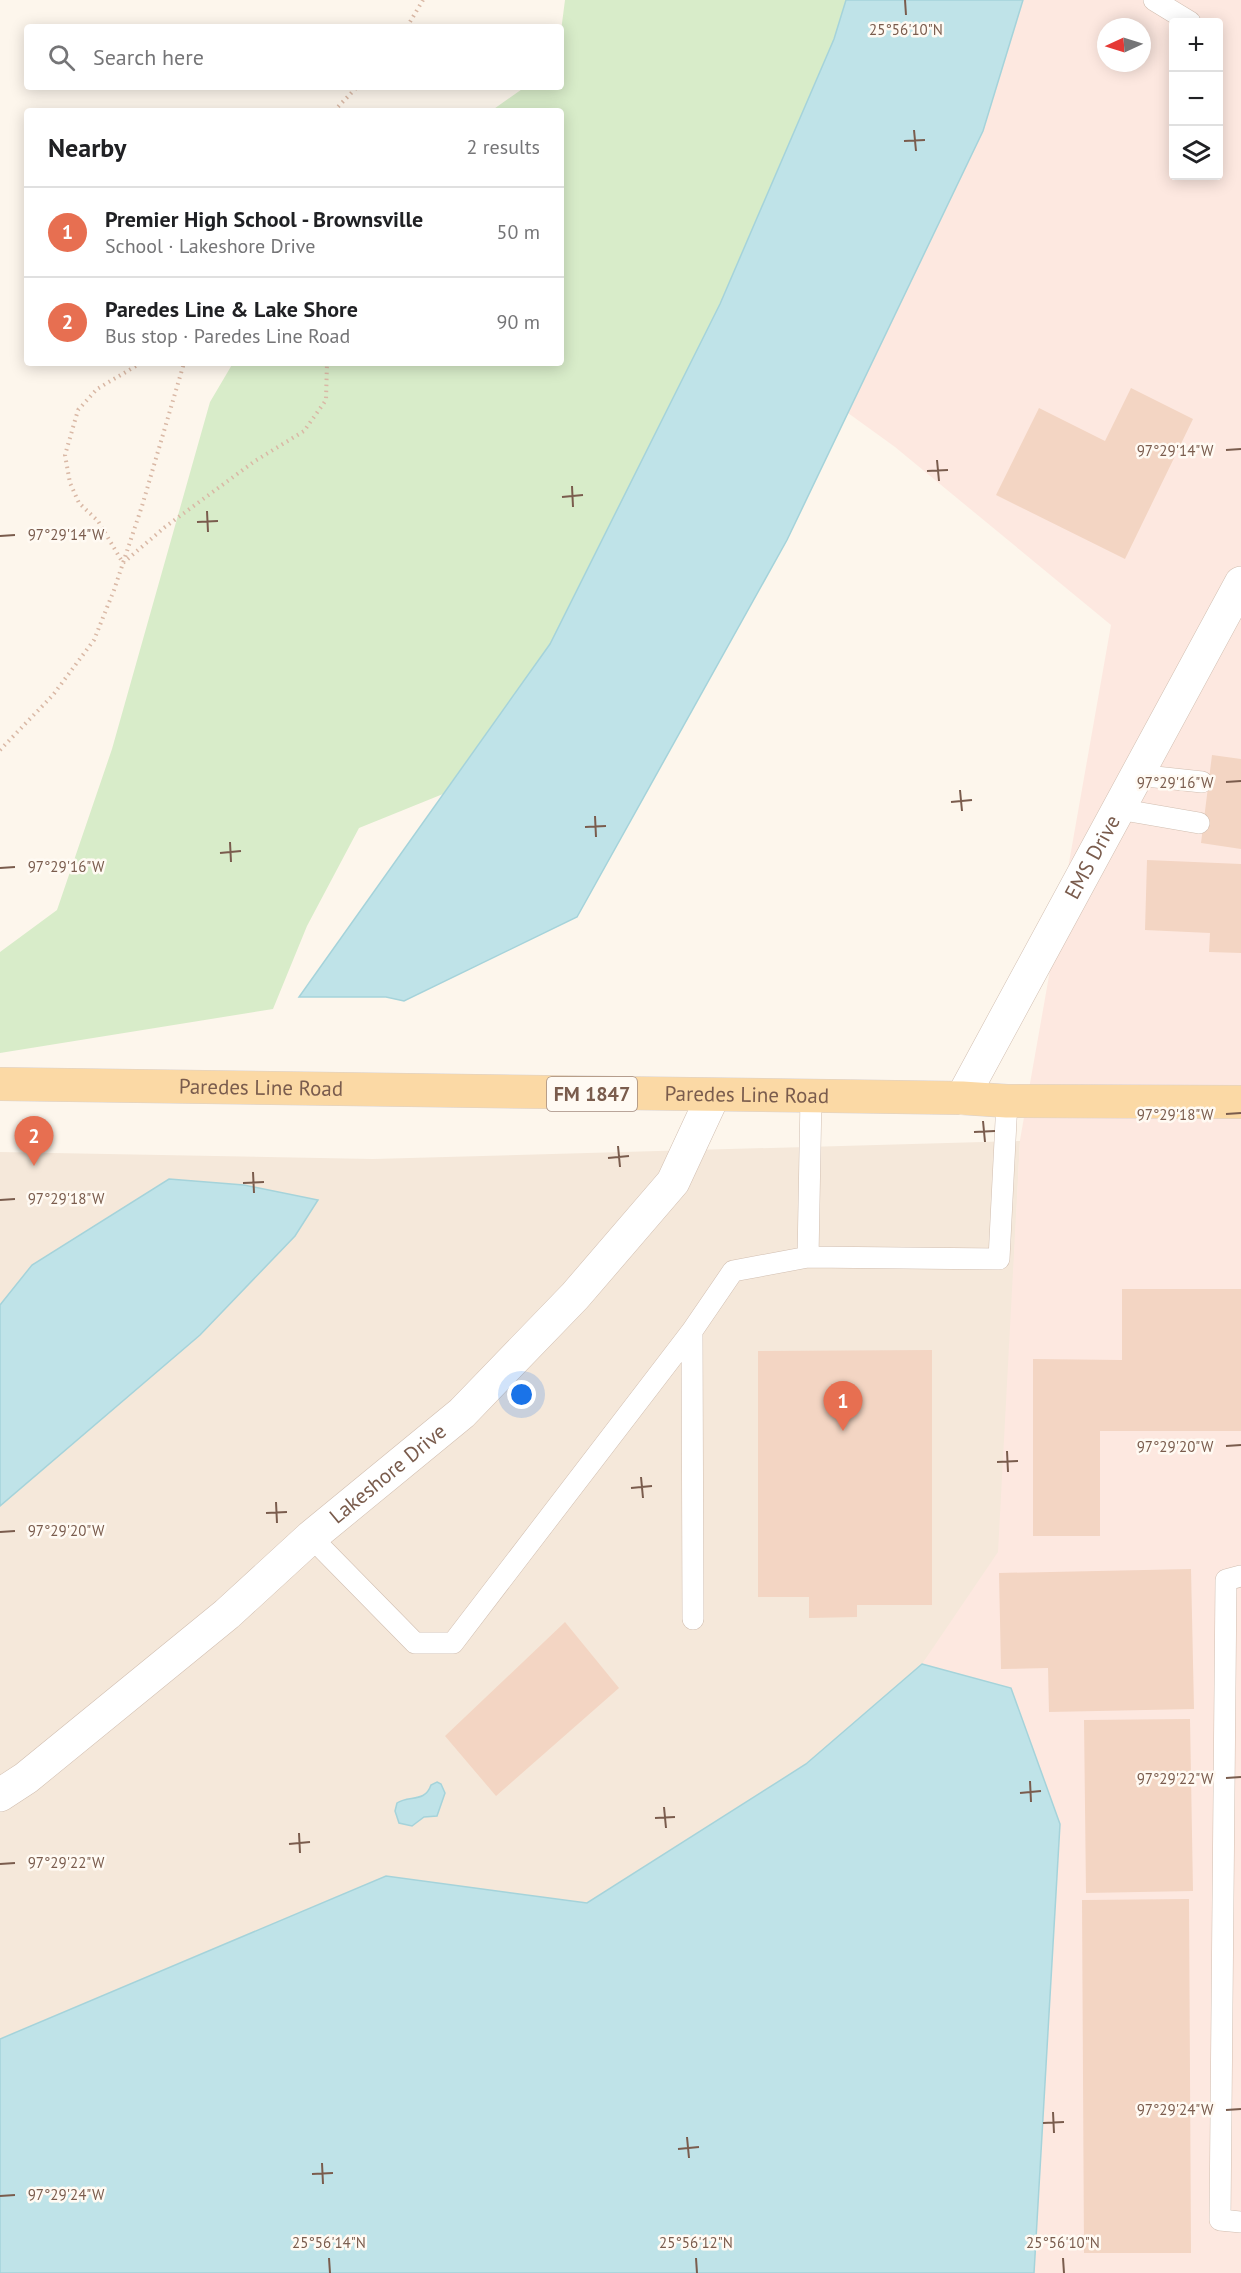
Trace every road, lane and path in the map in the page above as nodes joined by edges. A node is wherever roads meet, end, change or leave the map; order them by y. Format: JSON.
{"nodes":[{"id":1,"x":423,"y":0,"type":"edge"},
{"id":2,"x":1154,"y":0,"type":"edge"},
{"id":3,"x":1183,"y":18,"type":"edge"},
{"id":4,"x":408,"y":24,"type":"edge"},
{"id":5,"x":354,"y":90,"type":"edge"},
{"id":6,"x":336,"y":108,"type":"edge"},
{"id":7,"x":136,"y":366,"type":"edge"},
{"id":8,"x":183,"y":366,"type":"edge"},
{"id":9,"x":327,"y":366,"type":"edge"},
{"id":10,"x":123,"y":563,"type":"junction"},
{"id":11,"x":1241,"y":583,"type":"edge"},
{"id":12,"x":0,"y":750,"type":"edge"},
{"id":13,"x":1137,"y":775,"type":"junction"},
{"id":14,"x":1202,"y":782,"type":"dead end"},
{"id":15,"x":1118,"y":809,"type":"junction"},
{"id":16,"x":1198,"y":823,"type":"dead end"},
{"id":17,"x":0,"y":1084,"type":"edge"},
{"id":18,"x":713,"y":1096,"type":"junction"},
{"id":19,"x":811,"y":1097,"type":"junction"},
{"id":20,"x":962,"y":1098,"type":"junction"},
{"id":21,"x":1007,"y":1101,"type":"junction"},
{"id":22,"x":1241,"y":1102,"type":"edge"},
{"id":23,"x":808,"y":1257,"type":"junction"},
{"id":24,"x":692,"y":1331,"type":"junction"},
{"id":25,"x":311,"y":1537,"type":"junction"},
{"id":26,"x":1241,"y":1576,"type":"edge"},
{"id":27,"x":693,"y":1619,"type":"dead end"},
{"id":28,"x":0,"y":1795,"type":"edge"},
{"id":29,"x":1241,"y":2223,"type":"edge"}],
"edges":[{"from":1,"to":4,"type":"path"},
{"from":2,"to":3,"type":"lane"},
{"from":5,"to":6,"type":"path"},
{"from":7,"to":10,"type":"path"},
{"from":8,"to":10,"type":"path"},
{"from":9,"to":10,"type":"path"},
{"from":10,"to":12,"type":"path"},
{"from":11,"to":13,"type":"street","name":"EMS Drive"},
{"from":13,"to":14,"type":"lane"},
{"from":13,"to":15,"type":"street","name":"EMS Drive"},
{"from":15,"to":16,"type":"lane"},
{"from":15,"to":20,"type":"street","name":"EMS Drive"},
{"from":17,"to":18,"type":"main road","name":"Paredes Line Road","number":"FM 1847"},
{"from":18,"to":19,"type":"main road","name":"Paredes Line Road","number":"FM 1847"},
{"from":18,"to":25,"type":"street","name":"Lakeshore Drive"},
{"from":19,"to":20,"type":"main road","name":"Paredes Line Road","number":"FM 1847"},
{"from":19,"to":23,"type":"lane"},
{"from":20,"to":21,"type":"main road","name":"Paredes Line Road","number":"FM 1847"},
{"from":21,"to":22,"type":"main road","name":"Paredes Line Road","number":"FM 1847"},
{"from":21,"to":23,"type":"lane"},
{"from":23,"to":24,"type":"lane"},
{"from":24,"to":25,"type":"lane"},
{"from":24,"to":27,"type":"lane"},
{"from":25,"to":28,"type":"street","name":"Lakeshore Drive"},
{"from":26,"to":29,"type":"lane"}]}
